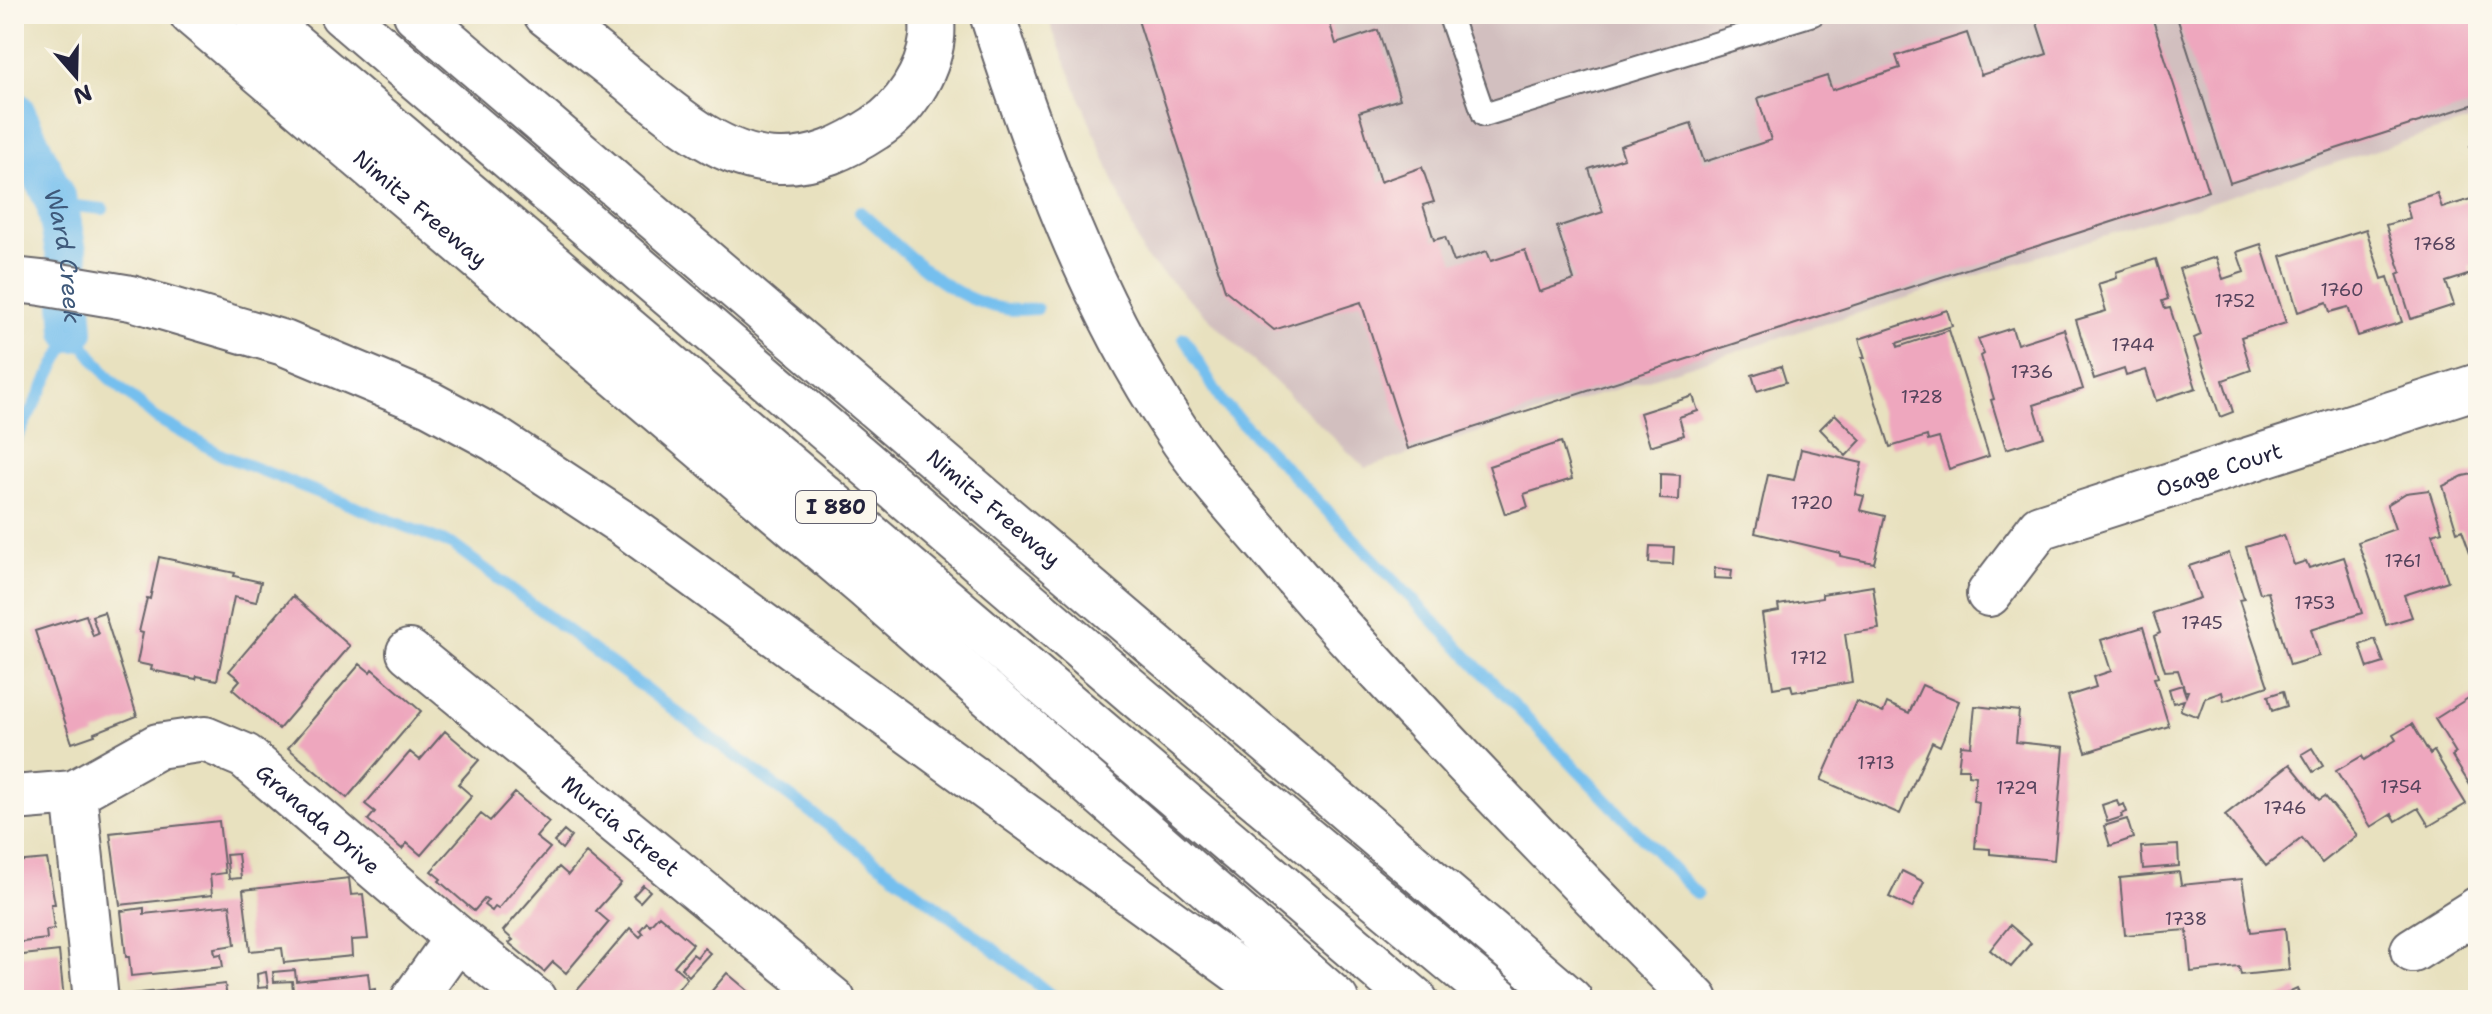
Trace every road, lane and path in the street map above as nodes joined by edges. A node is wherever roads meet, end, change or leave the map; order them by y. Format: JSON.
{"nodes":[{"id":1,"x":192,"y":14,"type":"edge"},
{"id":2,"x":257,"y":14,"type":"edge"},
{"id":3,"x":342,"y":14,"type":"edge"},
{"id":4,"x":416,"y":14,"type":"edge"},
{"id":5,"x":546,"y":14,"type":"edge"},
{"id":6,"x":932,"y":14,"type":"edge"},
{"id":7,"x":992,"y":14,"type":"edge"},
{"id":8,"x":1449,"y":14,"type":"edge"},
{"id":9,"x":1813,"y":14,"type":"edge"},
{"id":10,"x":14,"y":280,"type":"edge"},
{"id":11,"x":2478,"y":386,"type":"edge"},
{"id":12,"x":1989,"y":594,"type":"dead end"},
{"id":13,"x":409,"y":652,"type":"dead end"},
{"id":14,"x":74,"y":793,"type":"junction"},
{"id":15,"x":14,"y":798,"type":"edge"},
{"id":16,"x":2478,"y":909,"type":"edge"},
{"id":17,"x":457,"y":938,"type":"junction"},
{"id":18,"x":2413,"y":950,"type":"dead end"},
{"id":19,"x":96,"y":1000,"type":"edge"},
{"id":20,"x":413,"y":1000,"type":"edge"},
{"id":21,"x":534,"y":1000,"type":"edge"},
{"id":22,"x":833,"y":1000,"type":"edge"},
{"id":23,"x":1278,"y":1000,"type":"edge"},
{"id":24,"x":1336,"y":1000,"type":"edge"},
{"id":25,"x":1415,"y":1000,"type":"edge"},
{"id":26,"x":1499,"y":1000,"type":"edge"},
{"id":27,"x":1570,"y":1000,"type":"edge"},
{"id":28,"x":1696,"y":1000,"type":"edge"}],
"edges":[{"from":1,"to":24,"type":"main road","name":"Nimitz Freeway","number":"I 880"},
{"from":2,"to":25,"type":"main road","number":"I 880"},
{"from":3,"to":26,"type":"main road","number":"I 880"},
{"from":4,"to":27,"type":"main road","name":"Nimitz Freeway"},
{"from":5,"to":6,"type":"main road"},
{"from":7,"to":28,"type":"main road"},
{"from":8,"to":9,"type":"lane"},
{"from":10,"to":23,"type":"main road"},
{"from":11,"to":12,"type":"main road","name":"Osage Court"},
{"from":13,"to":22,"type":"main road","name":"Murcia Street"},
{"from":14,"to":15,"type":"main road"},
{"from":14,"to":17,"type":"main road","name":"Granada Drive"},
{"from":14,"to":19,"type":"main road"},
{"from":16,"to":18,"type":"main road"},
{"from":17,"to":20,"type":"main road"},
{"from":17,"to":21,"type":"main road","name":"Granada Drive"}]}
